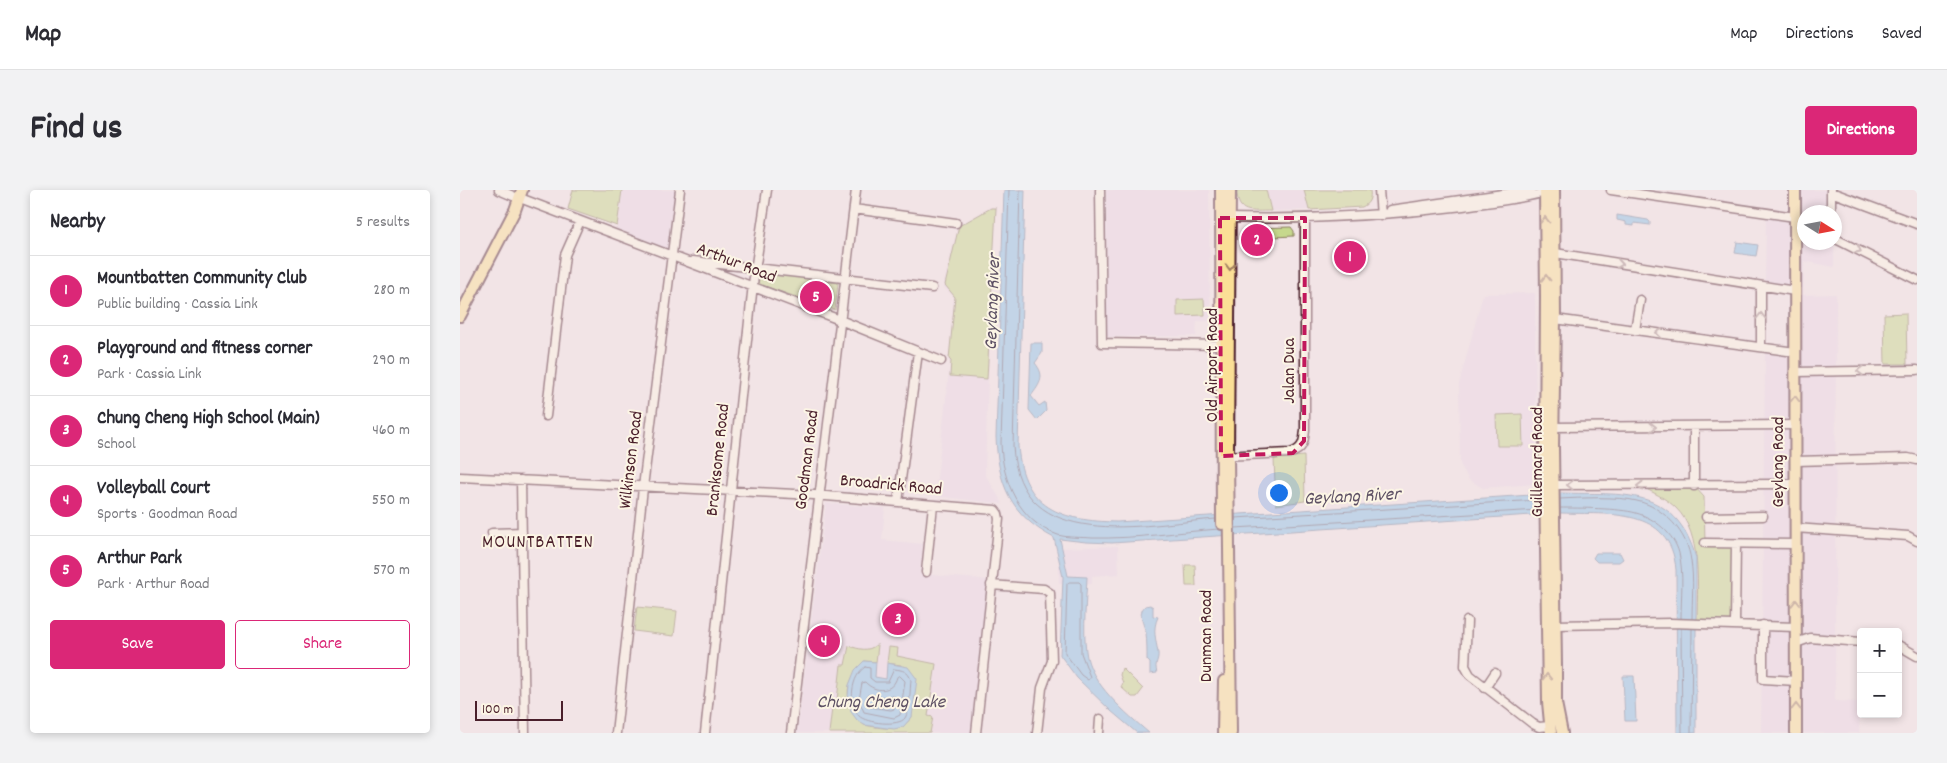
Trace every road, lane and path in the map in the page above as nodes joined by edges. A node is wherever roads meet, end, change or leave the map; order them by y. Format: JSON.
{"nodes":[{"id":1,"x":498,"y":190,"type":"edge"},
{"id":2,"x":680,"y":190,"type":"edge"},
{"id":3,"x":767,"y":190,"type":"edge"},
{"id":4,"x":856,"y":190,"type":"edge"},
{"id":5,"x":1100,"y":190,"type":"edge"},
{"id":6,"x":1221,"y":190,"type":"edge"},
{"id":7,"x":1230,"y":190,"type":"edge"},
{"id":8,"x":1379,"y":190,"type":"edge"},
{"id":9,"x":1531,"y":190,"type":"edge"},
{"id":10,"x":1549,"y":190,"type":"edge"},
{"id":11,"x":1611,"y":190,"type":"edge"},
{"id":12,"x":1795,"y":190,"type":"edge"},
{"id":13,"x":1831,"y":191,"type":"edge"},
{"id":14,"x":517,"y":193,"type":"edge"},
{"id":15,"x":1476,"y":194,"type":"edge"},
{"id":16,"x":1798,"y":205,"type":"edge"},
{"id":17,"x":1830,"y":205,"type":"edge"},
{"id":18,"x":854,"y":209,"type":"junction"},
{"id":19,"x":1381,"y":213,"type":"junction"},
{"id":20,"x":1225,"y":218,"type":"junction"},
{"id":21,"x":1305,"y":218,"type":"junction"},
{"id":22,"x":1797,"y":220,"type":"edge"},
{"id":23,"x":580,"y":221,"type":"junction"},
{"id":24,"x":956,"y":223,"type":"dead end"},
{"id":25,"x":1917,"y":224,"type":"edge"},
{"id":26,"x":1842,"y":242,"type":"edge"},
{"id":27,"x":1798,"y":250,"type":"edge"},
{"id":28,"x":1555,"y":253,"type":"junction"},
{"id":29,"x":672,"y":256,"type":"junction"},
{"id":30,"x":684,"y":260,"type":"junction"},
{"id":31,"x":755,"y":267,"type":"junction"},
{"id":32,"x":845,"y":277,"type":"junction"},
{"id":33,"x":1917,"y":280,"type":"edge"},
{"id":34,"x":1761,"y":286,"type":"junction"},
{"id":35,"x":752,"y":288,"type":"junction"},
{"id":36,"x":932,"y":288,"type":"dead end"},
{"id":37,"x":1795,"y":291,"type":"junction"},
{"id":38,"x":1640,"y":300,"type":"dead end"},
{"id":39,"x":460,"y":316,"type":"edge"},
{"id":40,"x":1555,"y":319,"type":"junction"},
{"id":41,"x":840,"y":320,"type":"junction"},
{"id":42,"x":1635,"y":330,"type":"junction"},
{"id":43,"x":1221,"y":344,"type":"junction"},
{"id":44,"x":1761,"y":347,"type":"junction"},
{"id":45,"x":918,"y":352,"type":"junction"},
{"id":46,"x":1795,"y":352,"type":"junction"},
{"id":47,"x":941,"y":361,"type":"dead end"},
{"id":48,"x":1917,"y":370,"type":"edge"},
{"id":49,"x":1795,"y":372,"type":"junction"},
{"id":50,"x":546,"y":416,"type":"dead end"},
{"id":51,"x":1795,"y":425,"type":"junction"},
{"id":52,"x":1553,"y":427,"type":"junction"},
{"id":53,"x":1694,"y":427,"type":"junction"},
{"id":54,"x":1225,"y":456,"type":"junction"},
{"id":55,"x":1917,"y":460,"type":"edge"},
{"id":56,"x":1796,"y":461,"type":"junction"},
{"id":57,"x":460,"y":477,"type":"edge"},
{"id":58,"x":521,"y":480,"type":"junction"},
{"id":59,"x":1796,"y":484,"type":"junction"},
{"id":60,"x":644,"y":486,"type":"junction"},
{"id":61,"x":1551,"y":486,"type":"junction"},
{"id":62,"x":1694,"y":486,"type":"junction"},
{"id":63,"x":730,"y":490,"type":"junction"},
{"id":64,"x":819,"y":496,"type":"junction"},
{"id":65,"x":898,"y":502,"type":"junction"},
{"id":66,"x":933,"y":505,"type":"junction"},
{"id":67,"x":1763,"y":516,"type":"dead end"},
{"id":68,"x":1550,"y":517,"type":"junction"},
{"id":69,"x":1706,"y":517,"type":"dead end"},
{"id":70,"x":1795,"y":528,"type":"junction"},
{"id":71,"x":522,"y":532,"type":"junction"},
{"id":72,"x":492,"y":533,"type":"dead end"},
{"id":73,"x":1225,"y":540,"type":"junction"},
{"id":74,"x":1917,"y":541,"type":"edge"},
{"id":75,"x":1705,"y":543,"type":"dead end"},
{"id":76,"x":1736,"y":544,"type":"junction"},
{"id":77,"x":1796,"y":544,"type":"junction"},
{"id":78,"x":926,"y":572,"type":"dead end"},
{"id":79,"x":992,"y":585,"type":"junction"},
{"id":80,"x":1467,"y":620,"type":"dead end"},
{"id":81,"x":1735,"y":624,"type":"junction"},
{"id":82,"x":1555,"y":625,"type":"junction"},
{"id":83,"x":1763,"y":626,"type":"junction"},
{"id":84,"x":1796,"y":627,"type":"junction"},
{"id":85,"x":1796,"y":642,"type":"junction"},
{"id":86,"x":1857,"y":642,"type":"edge"},
{"id":87,"x":1902,"y":647,"type":"edge"},
{"id":88,"x":1917,"y":656,"type":"edge"},
{"id":89,"x":1495,"y":673,"type":"dead end"},
{"id":90,"x":1796,"y":681,"type":"junction"},
{"id":91,"x":1485,"y":688,"type":"junction"},
{"id":92,"x":1100,"y":719,"type":"dead end"},
{"id":93,"x":1550,"y":729,"type":"edge"},
{"id":94,"x":525,"y":733,"type":"edge"},
{"id":95,"x":616,"y":733,"type":"edge"},
{"id":96,"x":705,"y":733,"type":"edge"},
{"id":97,"x":791,"y":733,"type":"edge"},
{"id":98,"x":976,"y":733,"type":"edge"},
{"id":99,"x":1037,"y":733,"type":"edge"},
{"id":100,"x":1099,"y":733,"type":"edge"},
{"id":101,"x":1223,"y":733,"type":"edge"},
{"id":102,"x":1231,"y":733,"type":"edge"},
{"id":103,"x":1562,"y":733,"type":"edge"},
{"id":104,"x":1796,"y":733,"type":"edge"}],
"edges":[{"from":1,"to":14,"type":"street","name":"Arthur Road"},
{"from":2,"to":29,"type":"street","name":"Wilkinson Road"},
{"from":3,"to":31,"type":"street","name":"Branksome Road"},
{"from":4,"to":18,"type":"street","name":"Goodman Road"},
{"from":5,"to":43,"type":"street"},
{"from":6,"to":20,"type":"main road","name":"Old Airport Road"},
{"from":7,"to":20,"type":"main road","name":"Old Airport Road"},
{"from":8,"to":19,"type":"street"},
{"from":9,"to":15,"type":"street"},
{"from":10,"to":19,"type":"street"},
{"from":10,"to":28,"type":"main road","name":"Guillemard Road"},
{"from":61,"to":10,"type":"main road","name":"Guillemard Road","one_way":true},
{"from":11,"to":22,"type":"street"},
{"from":12,"to":16,"type":"main road","name":"Geylang Road"},
{"from":13,"to":17,"type":"street"},
{"from":13,"to":25,"type":"street"},
{"from":14,"to":23,"type":"street","name":"Arthur Road"},
{"from":14,"to":39,"type":"main road"},
{"from":15,"to":19,"type":"street"},
{"from":18,"to":24,"type":"street"},
{"from":18,"to":32,"type":"street","name":"Goodman Road"},
{"from":19,"to":21,"type":"street"},
{"from":20,"to":21,"type":"street"},
{"from":20,"to":43,"type":"main road","name":"Old Airport Road"},
{"from":20,"to":54,"type":"main road","name":"Old Airport Road","one_way":true},
{"from":21,"to":54,"type":"street","name":"Jalan Dua"},
{"from":23,"to":29,"type":"street","name":"Arthur Road"},
{"from":23,"to":50,"type":"street"},
{"from":26,"to":33,"type":"street","one_way":true},
{"from":27,"to":37,"type":"main road","name":"Geylang Road"},
{"from":28,"to":34,"type":"street","one_way":true},
{"from":28,"to":40,"type":"main road","name":"Guillemard Road"},
{"from":29,"to":30,"type":"street","name":"Arthur Road"},
{"from":29,"to":60,"type":"street","name":"Wilkinson Road"},
{"from":30,"to":31,"type":"street"},
{"from":30,"to":35,"type":"street","name":"Arthur Road"},
{"from":31,"to":32,"type":"street"},
{"from":31,"to":35,"type":"street","name":"Branksome Road"},
{"from":32,"to":36,"type":"street"},
{"from":32,"to":41,"type":"street","name":"Goodman Road"},
{"from":34,"to":37,"type":"street"},
{"from":44,"to":34,"type":"street","one_way":true},
{"from":35,"to":41,"type":"street","name":"Arthur Road"},
{"from":35,"to":63,"type":"street","name":"Branksome Road"},
{"from":37,"to":46,"type":"main road","name":"Geylang Road"},
{"from":38,"to":42,"type":"street"},
{"from":40,"to":42,"type":"street"},
{"from":40,"to":52,"type":"main road","name":"Guillemard Road"},
{"from":41,"to":45,"type":"street","name":"Arthur Road"},
{"from":41,"to":64,"type":"street","name":"Goodman Road"},
{"from":44,"to":42,"type":"street","one_way":true},
{"from":43,"to":54,"type":"main road","name":"Old Airport Road"},
{"from":44,"to":46,"type":"street"},
{"from":45,"to":47,"type":"street","name":"Arthur Road"},
{"from":45,"to":65,"type":"street"},
{"from":46,"to":49,"type":"main road","name":"Geylang Road"},
{"from":48,"to":49,"type":"street","one_way":true},
{"from":51,"to":49,"type":"main road","name":"Geylang Road","one_way":true},
{"from":51,"to":53,"type":"street"},
{"from":51,"to":56,"type":"main road","name":"Geylang Road"},
{"from":52,"to":53,"type":"street","one_way":true},
{"from":52,"to":61,"type":"main road","name":"Guillemard Road"},
{"from":53,"to":62,"type":"street"},
{"from":54,"to":73,"type":"main road","name":"Old Airport Road"},
{"from":55,"to":56,"type":"street"},
{"from":56,"to":59,"type":"main road","name":"Geylang Road"},
{"from":57,"to":58,"type":"street","name":"Broadrick Road"},
{"from":58,"to":60,"type":"street","name":"Broadrick Road"},
{"from":58,"to":71,"type":"street"},
{"from":59,"to":62,"type":"street"},
{"from":59,"to":70,"type":"main road","name":"Geylang Road"},
{"from":60,"to":63,"type":"street","name":"Broadrick Road"},
{"from":60,"to":95,"type":"street","name":"Wilkinson Road"},
{"from":62,"to":61,"type":"street","one_way":true},
{"from":61,"to":68,"type":"main road","name":"Guillemard Road"},
{"from":63,"to":64,"type":"street","name":"Broadrick Road"},
{"from":63,"to":96,"type":"street","name":"Branksome Road"},
{"from":64,"to":65,"type":"street","name":"Broadrick Road"},
{"from":64,"to":97,"type":"street","name":"Goodman Road"},
{"from":65,"to":66,"type":"street","name":"Broadrick Road"},
{"from":66,"to":78,"type":"street"},
{"from":66,"to":79,"type":"street","name":"Broadrick Road"},
{"from":67,"to":69,"type":"street"},
{"from":68,"to":82,"type":"main road","name":"Guillemard Road"},
{"from":93,"to":68,"type":"main road","name":"Guillemard Road","one_way":true},
{"from":70,"to":74,"type":"street"},
{"from":70,"to":77,"type":"main road","name":"Geylang Road"},
{"from":71,"to":72,"type":"street"},
{"from":71,"to":94,"type":"street"},
{"from":73,"to":101,"type":"main road","name":"Dunman Road"},
{"from":73,"to":102,"type":"main road","name":"Dunman Road"},
{"from":75,"to":76,"type":"street"},
{"from":76,"to":77,"type":"street"},
{"from":76,"to":81,"type":"street"},
{"from":84,"to":77,"type":"main road","name":"Geylang Road","one_way":true},
{"from":79,"to":98,"type":"street"},
{"from":79,"to":99,"type":"street"},
{"from":80,"to":91,"type":"street"},
{"from":81,"to":82,"type":"street"},
{"from":81,"to":83,"type":"street"},
{"from":82,"to":103,"type":"main road","name":"Guillemard Road"},
{"from":83,"to":84,"type":"street"},
{"from":83,"to":90,"type":"street"},
{"from":84,"to":85,"type":"main road","name":"Geylang Road"},
{"from":85,"to":86,"type":"street"},
{"from":85,"to":90,"type":"main road","name":"Geylang Road"},
{"from":87,"to":88,"type":"street"},
{"from":89,"to":91,"type":"street"},
{"from":104,"to":90,"type":"main road","name":"Geylang Road","one_way":true},
{"from":91,"to":93,"type":"street"},
{"from":92,"to":100,"type":"street"}]}
